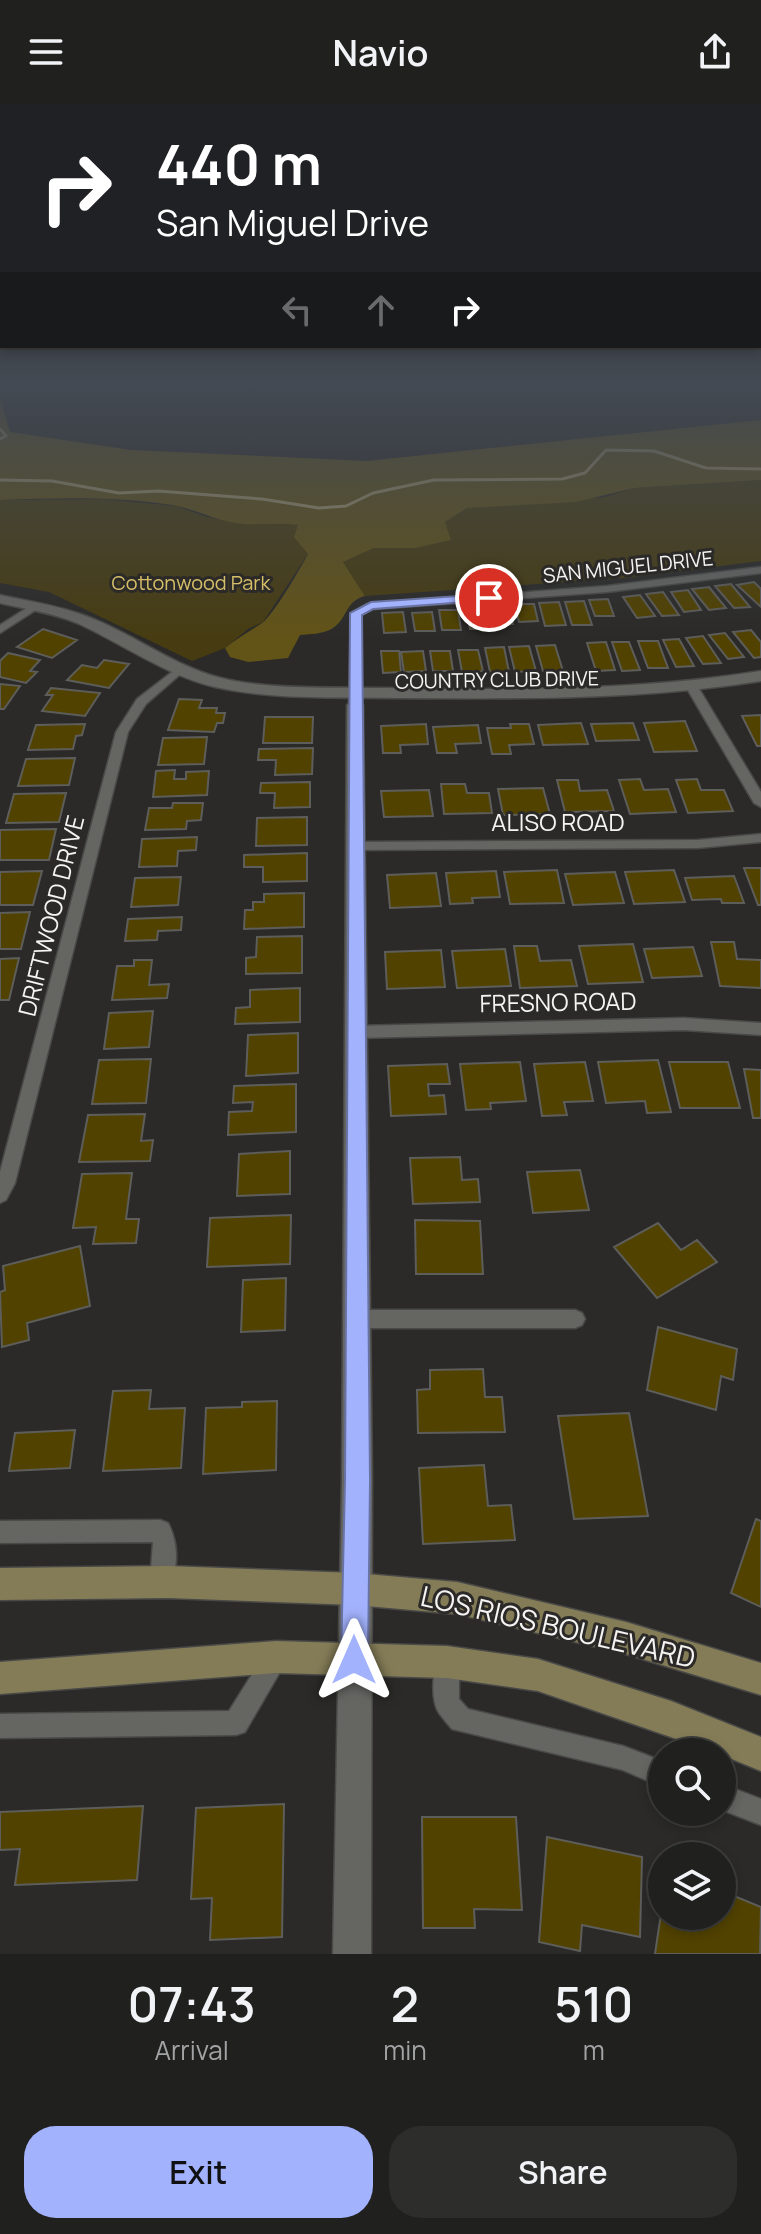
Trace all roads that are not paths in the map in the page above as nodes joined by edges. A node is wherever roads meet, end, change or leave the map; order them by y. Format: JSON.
{"nodes":[{"id":1,"x":761,"y":570,"type":"edge"},
{"id":2,"x":0,"y":599,"type":"edge"},
{"id":3,"x":37,"y":606,"type":"junction"},
{"id":4,"x":0,"y":630,"type":"edge"},
{"id":5,"x":181,"y":668,"type":"junction"},
{"id":6,"x":761,"y":676,"type":"edge"},
{"id":7,"x":761,"y":689,"type":"edge"},
{"id":8,"x":697,"y":692,"type":"junction"},
{"id":9,"x":355,"y":698,"type":"junction"},
{"id":10,"x":761,"y":803,"type":"edge"},
{"id":11,"x":761,"y":838,"type":"edge"},
{"id":12,"x":356,"y":846,"type":"junction"},
{"id":13,"x":761,"y":1029,"type":"edge"},
{"id":14,"x":356,"y":1032,"type":"junction"},
{"id":15,"x":0,"y":1195,"type":"edge"},
{"id":16,"x":357,"y":1319,"type":"junction"},
{"id":17,"x":575,"y":1319,"type":"dead end"},
{"id":18,"x":0,"y":1532,"type":"edge"},
{"id":19,"x":161,"y":1582,"type":"junction"},
{"id":20,"x":0,"y":1584,"type":"edge"},
{"id":21,"x":355,"y":1589,"type":"junction"},
{"id":22,"x":276,"y":1657,"type":"junction"},
{"id":23,"x":354,"y":1660,"type":"junction"},
{"id":24,"x":447,"y":1662,"type":"junction"},
{"id":25,"x":0,"y":1678,"type":"edge"},
{"id":26,"x":761,"y":1679,"type":"edge"},
{"id":27,"x":0,"y":1726,"type":"edge"},
{"id":28,"x":761,"y":1754,"type":"edge"},
{"id":29,"x":648,"y":1768,"type":"edge"},
{"id":30,"x":736,"y":1802,"type":"edge"},
{"id":31,"x":761,"y":1812,"type":"edge"},
{"id":32,"x":352,"y":1954,"type":"edge"}],
"edges":[{"from":1,"to":9,"type":"street","name":"SAN MIGUEL DRIVE"},
{"from":2,"to":3,"type":"street","name":"COUNTRY CLUB DRIVE"},
{"from":3,"to":4,"type":"street"},
{"from":3,"to":5,"type":"street","name":"COUNTRY CLUB DRIVE"},
{"from":5,"to":9,"type":"street","name":"COUNTRY CLUB DRIVE"},
{"from":5,"to":15,"type":"street","name":"DRIFTWOOD DRIVE"},
{"from":6,"to":8,"type":"street","name":"COUNTRY CLUB DRIVE"},
{"from":7,"to":8,"type":"street","name":"COUNTRY CLUB DRIVE"},
{"from":8,"to":9,"type":"street","name":"COUNTRY CLUB DRIVE"},
{"from":8,"to":10,"type":"street"},
{"from":9,"to":12,"type":"street"},
{"from":11,"to":12,"type":"street","name":"ALISO ROAD"},
{"from":12,"to":14,"type":"street"},
{"from":13,"to":14,"type":"street","name":"FRESNO ROAD"},
{"from":14,"to":16,"type":"street"},
{"from":16,"to":17,"type":"street"},
{"from":16,"to":21,"type":"street"},
{"from":18,"to":19,"type":"street"},
{"from":19,"to":20,"type":"main road","name":"LOS RIOS BOULEVARD"},
{"from":19,"to":21,"type":"main road","name":"LOS RIOS BOULEVARD"},
{"from":21,"to":23,"type":"street"},
{"from":21,"to":26,"type":"main road","name":"LOS RIOS BOULEVARD"},
{"from":22,"to":23,"type":"main road","name":"LOS RIOS BOULEVARD"},
{"from":22,"to":25,"type":"main road","name":"LOS RIOS BOULEVARD"},
{"from":22,"to":27,"type":"street"},
{"from":23,"to":24,"type":"main road","name":"LOS RIOS BOULEVARD"},
{"from":23,"to":32,"type":"street"},
{"from":24,"to":28,"type":"main road","name":"LOS RIOS BOULEVARD"},
{"from":24,"to":29,"type":"street"},
{"from":30,"to":31,"type":"street"}]}
